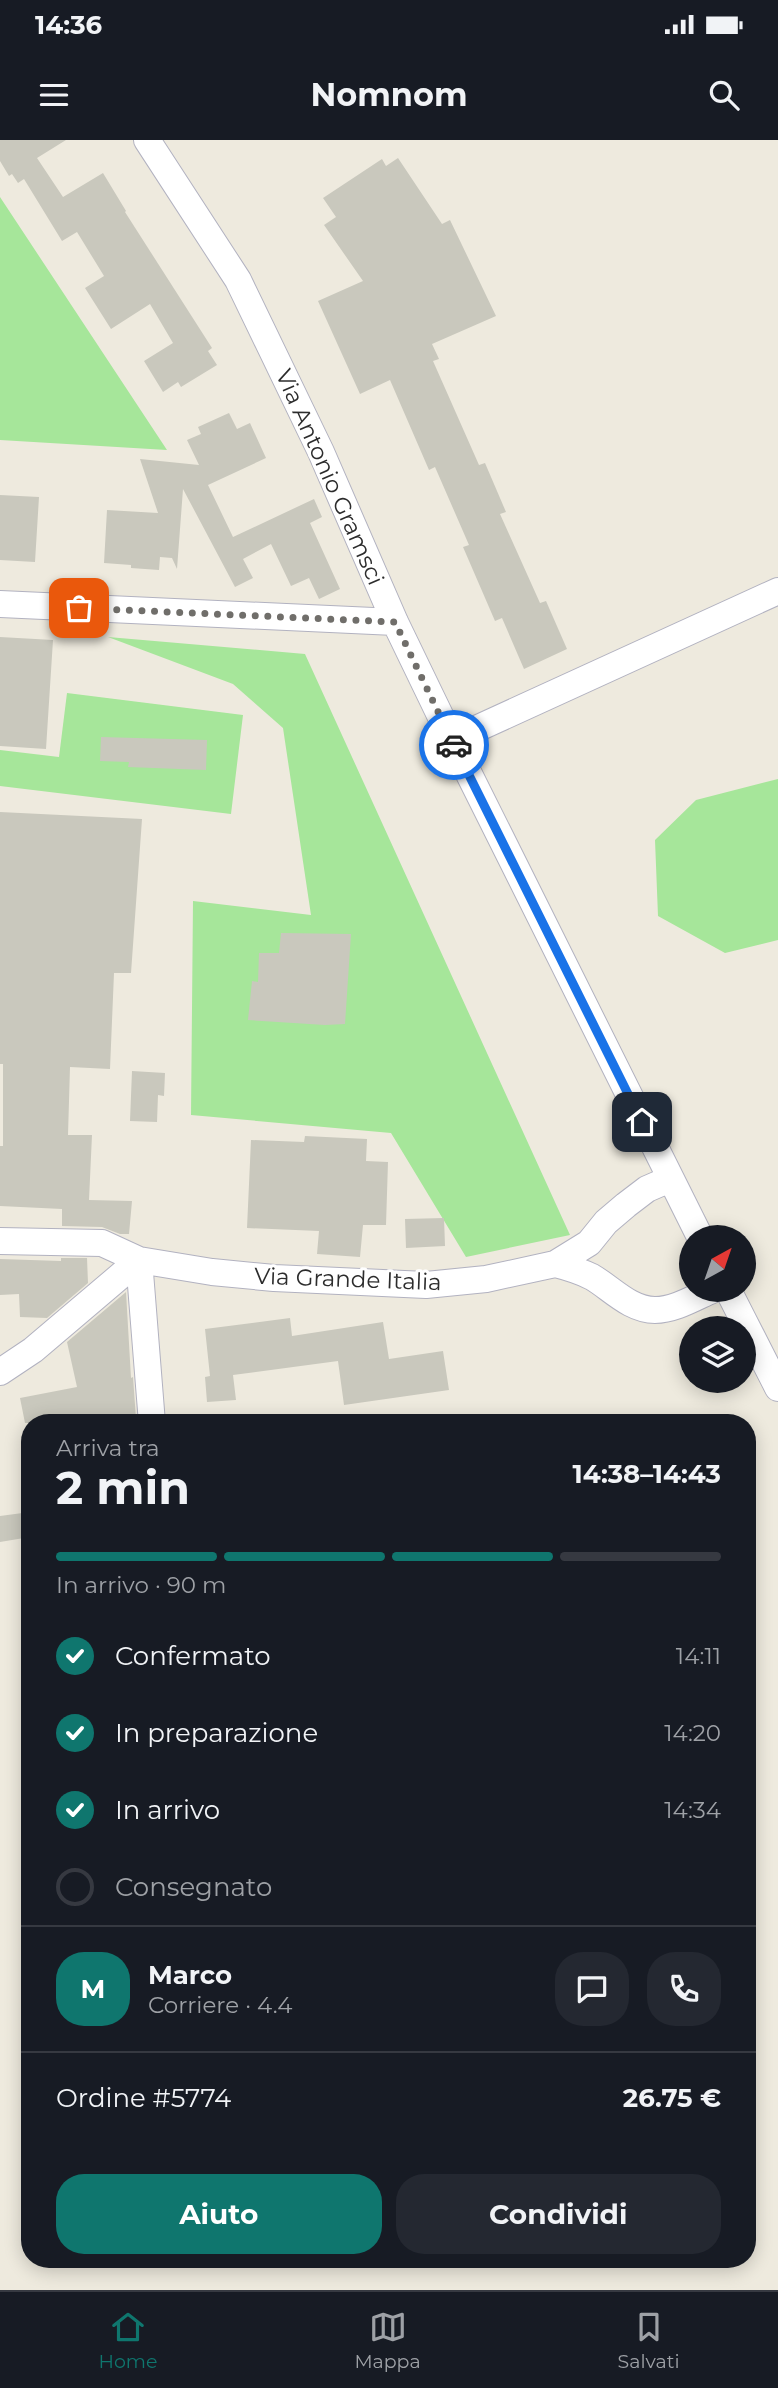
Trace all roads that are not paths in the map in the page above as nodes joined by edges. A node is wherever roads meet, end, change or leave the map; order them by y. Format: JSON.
{"nodes":[{"id":1,"x":147,"y":140,"type":"edge"},
{"id":2,"x":778,"y":591,"type":"edge"},
{"id":3,"x":0,"y":604,"type":"edge"},
{"id":4,"x":395,"y":622,"type":"junction"},
{"id":5,"x":452,"y":740,"type":"junction"},
{"id":6,"x":670,"y":1179,"type":"junction"},
{"id":7,"x":694,"y":1225,"type":"edge"},
{"id":8,"x":0,"y":1241,"type":"edge"},
{"id":9,"x":139,"y":1260,"type":"junction"},
{"id":10,"x":555,"y":1264,"type":"junction"},
{"id":11,"x":685,"y":1302,"type":"edge"},
{"id":12,"x":734,"y":1302,"type":"edge"},
{"id":13,"x":0,"y":1372,"type":"edge"},
{"id":14,"x":778,"y":1388,"type":"edge"},
{"id":15,"x":151,"y":1414,"type":"edge"}],
"edges":[{"from":1,"to":4,"type":"street","name":"Via Antonio Gramsci"},
{"from":2,"to":5,"type":"street"},
{"from":3,"to":4,"type":"street"},
{"from":4,"to":5,"type":"street","name":"Via Antonio Gramsci"},
{"from":5,"to":6,"type":"street","name":"Via Antonio Gramsci"},
{"from":6,"to":7,"type":"street","name":"Via Antonio Gramsci"},
{"from":6,"to":10,"type":"street","name":"Via Grande Italia"},
{"from":8,"to":9,"type":"street","name":"Via Grande Italia"},
{"from":9,"to":10,"type":"street","name":"Via Grande Italia"},
{"from":9,"to":13,"type":"street"},
{"from":9,"to":15,"type":"street"},
{"from":10,"to":11,"type":"street"},
{"from":12,"to":14,"type":"street"}]}
